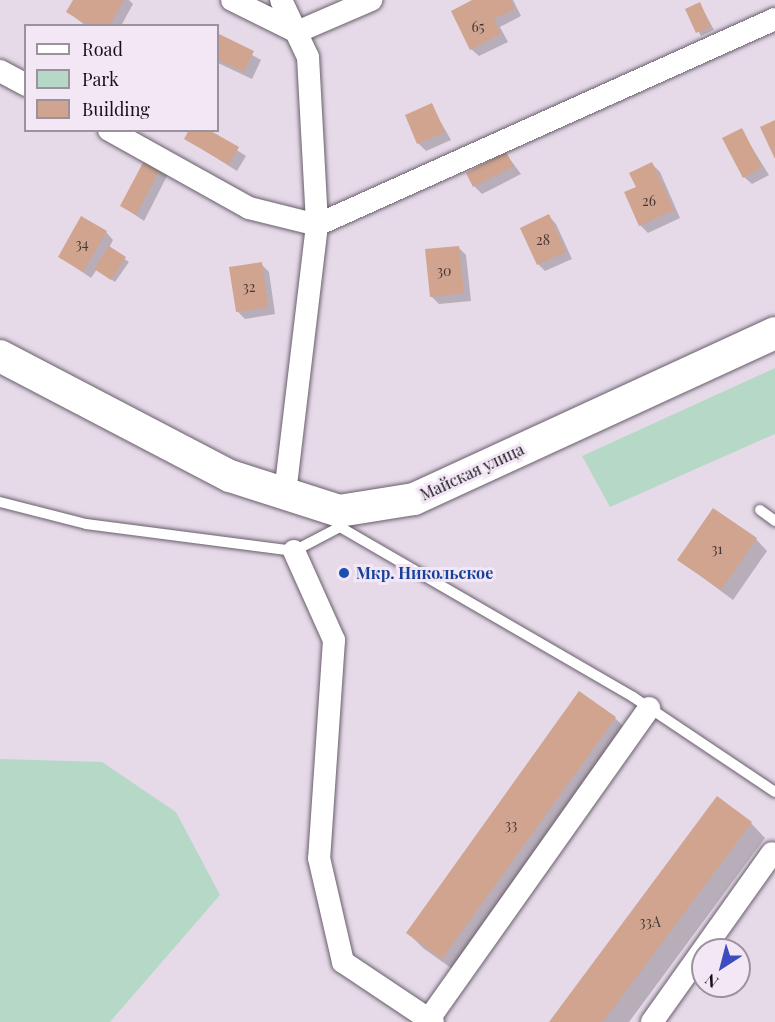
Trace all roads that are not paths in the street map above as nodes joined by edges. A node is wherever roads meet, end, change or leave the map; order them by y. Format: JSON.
{"nodes":[{"id":1,"x":232,"y":0,"type":"edge"},
{"id":2,"x":281,"y":0,"type":"edge"},
{"id":3,"x":371,"y":0,"type":"edge"},
{"id":4,"x":775,"y":19,"type":"edge"},
{"id":5,"x":297,"y":32,"type":"junction"},
{"id":6,"x":0,"y":71,"type":"edge"},
{"id":7,"x":24,"y":84,"type":"edge"},
{"id":8,"x":112,"y":132,"type":"edge"},
{"id":9,"x":316,"y":225,"type":"junction"},
{"id":10,"x":775,"y":333,"type":"edge"},
{"id":11,"x":0,"y":356,"type":"edge"},
{"id":12,"x":285,"y":495,"type":"junction"},
{"id":13,"x":0,"y":502,"type":"edge"},
{"id":14,"x":760,"y":510,"type":"dead end"},
{"id":15,"x":339,"y":519,"type":"junction"},
{"id":16,"x":775,"y":521,"type":"edge"},
{"id":17,"x":294,"y":551,"type":"junction"},
{"id":18,"x":650,"y":708,"type":"junction"},
{"id":19,"x":775,"y":792,"type":"edge"},
{"id":20,"x":772,"y":853,"type":"dead end"},
{"id":21,"x":431,"y":1021,"type":"edge"},
{"id":22,"x":652,"y":1022,"type":"edge"}],
"edges":[{"from":1,"to":5,"type":"street"},
{"from":2,"to":5,"type":"street"},
{"from":3,"to":5,"type":"street"},
{"from":4,"to":9,"type":"street"},
{"from":5,"to":9,"type":"street"},
{"from":6,"to":7,"type":"street"},
{"from":8,"to":9,"type":"street"},
{"from":9,"to":12,"type":"street"},
{"from":10,"to":15,"type":"street","name":"Майская улица"},
{"from":11,"to":12,"type":"street","name":"Майская улица"},
{"from":12,"to":15,"type":"street","name":"Майская улица"},
{"from":13,"to":17,"type":"lane"},
{"from":14,"to":16,"type":"lane"},
{"from":15,"to":17,"type":"lane"},
{"from":15,"to":18,"type":"lane"},
{"from":17,"to":21,"type":"street"},
{"from":18,"to":19,"type":"lane"},
{"from":18,"to":21,"type":"street"},
{"from":20,"to":22,"type":"street"}]}
